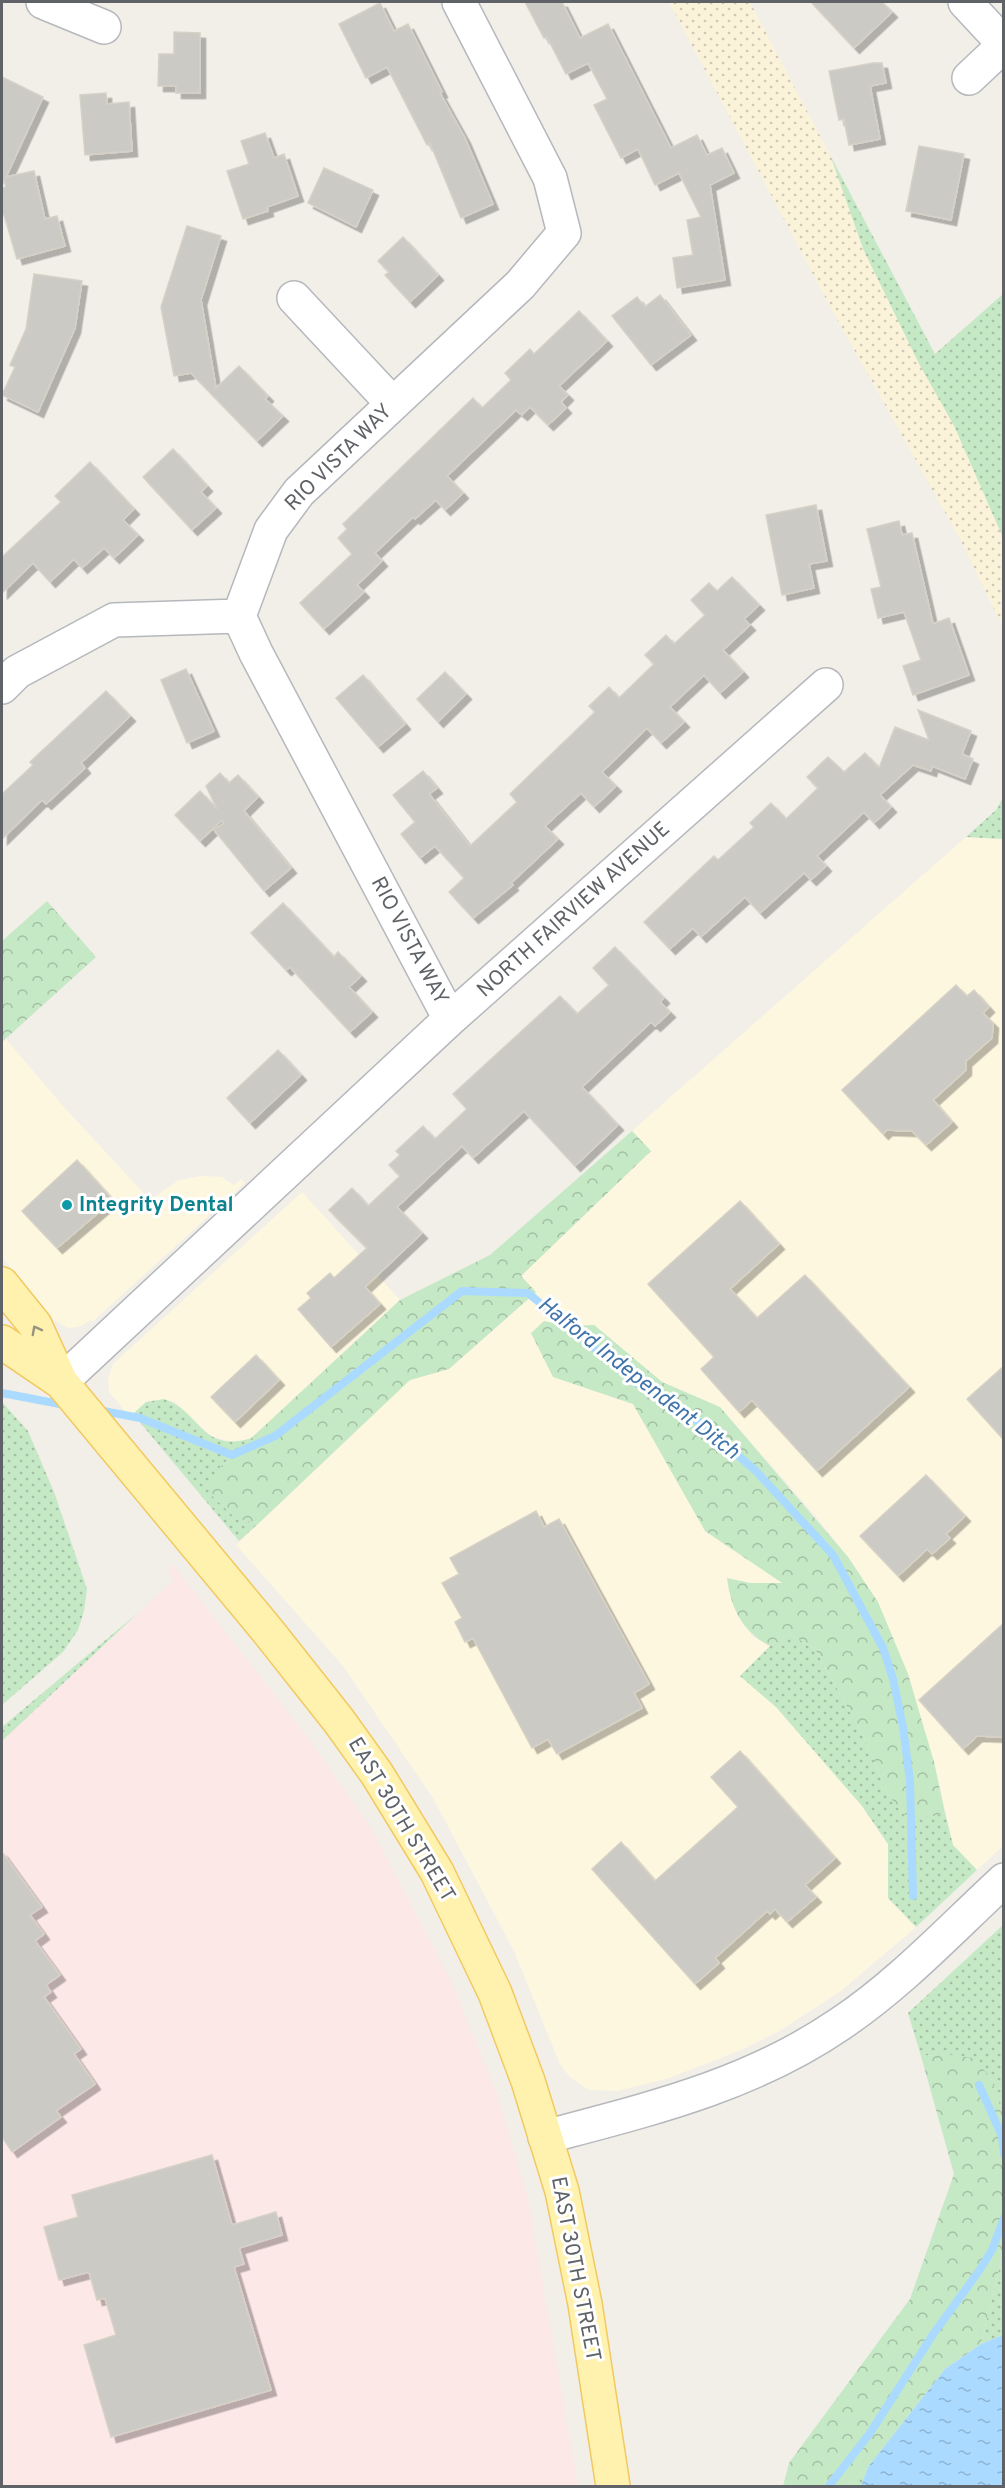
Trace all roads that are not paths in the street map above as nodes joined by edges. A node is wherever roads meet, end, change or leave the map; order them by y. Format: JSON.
{"nodes":[{"id":1,"x":43,"y":2,"type":"edge"},
{"id":2,"x":459,"y":2,"type":"edge"},
{"id":3,"x":965,"y":2,"type":"edge"},
{"id":4,"x":104,"y":27,"type":"dead end"},
{"id":5,"x":1004,"y":44,"type":"edge"},
{"id":6,"x":969,"y":78,"type":"dead end"},
{"id":7,"x":294,"y":298,"type":"dead end"},
{"id":8,"x":393,"y":404,"type":"junction"},
{"id":9,"x":239,"y":616,"type":"junction"},
{"id":10,"x":826,"y":685,"type":"dead end"},
{"id":11,"x":2,"y":687,"type":"edge"},
{"id":12,"x":450,"y":1019,"type":"junction"},
{"id":13,"x":2,"y":1284,"type":"edge"},
{"id":14,"x":2,"y":1342,"type":"edge"},
{"id":15,"x":61,"y":1382,"type":"junction"},
{"id":16,"x":1004,"y":1880,"type":"edge"},
{"id":17,"x":545,"y":2137,"type":"junction"},
{"id":18,"x":613,"y":2487,"type":"edge"}],
"edges":[{"from":1,"to":4,"type":"street"},
{"from":2,"to":8,"type":"street","name":"RIO VISTA WAY"},
{"from":3,"to":5,"type":"street"},
{"from":5,"to":6,"type":"street"},
{"from":7,"to":8,"type":"street"},
{"from":8,"to":9,"type":"street","name":"RIO VISTA WAY"},
{"from":9,"to":11,"type":"street"},
{"from":9,"to":12,"type":"street","name":"RIO VISTA WAY"},
{"from":10,"to":12,"type":"street","name":"NORTH FAIRVIEW AVENUE"},
{"from":12,"to":15,"type":"street","name":"NORTH FAIRVIEW AVENUE"},
{"from":15,"to":13,"type":"main road","name":"EAST 30TH STREET","one_way":true},
{"from":14,"to":15,"type":"main road"},
{"from":15,"to":17,"type":"main road","name":"EAST 30TH STREET"},
{"from":16,"to":17,"type":"street"},
{"from":17,"to":18,"type":"main road","name":"EAST 30TH STREET"}]}
